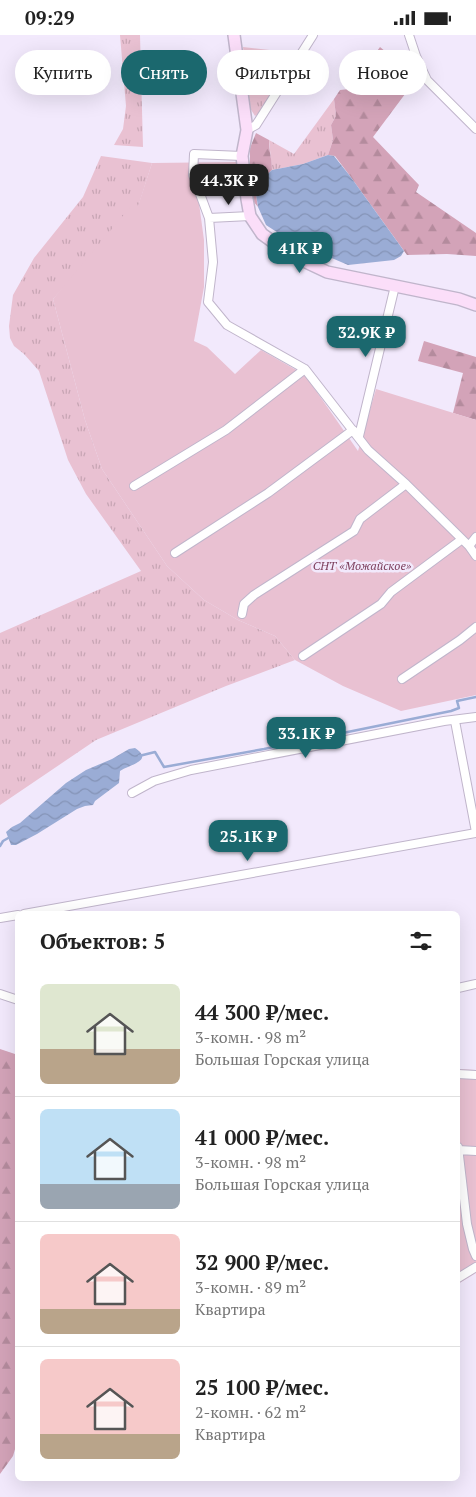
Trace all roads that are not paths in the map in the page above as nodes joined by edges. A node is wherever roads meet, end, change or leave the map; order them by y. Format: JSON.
{"nodes":[{"id":1,"x":234,"y":35,"type":"edge"},
{"id":2,"x":312,"y":35,"type":"edge"},
{"id":3,"x":409,"y":35,"type":"edge"},
{"id":4,"x":476,"y":129,"type":"edge"},
{"id":5,"x":247,"y":130,"type":"junction"},
{"id":6,"x":242,"y":156,"type":"junction"},
{"id":7,"x":250,"y":216,"type":"junction"},
{"id":8,"x":209,"y":217,"type":"junction"},
{"id":9,"x":395,"y":286,"type":"junction"},
{"id":10,"x":476,"y":305,"type":"edge"},
{"id":11,"x":305,"y":369,"type":"junction"},
{"id":12,"x":356,"y":433,"type":"junction"},
{"id":13,"x":406,"y":483,"type":"junction"},
{"id":14,"x":134,"y":486,"type":"dead end"},
{"id":15,"x":476,"y":537,"type":"edge"},
{"id":16,"x":461,"y":540,"type":"junction"},
{"id":17,"x":469,"y":546,"type":"junction"},
{"id":18,"x":175,"y":553,"type":"dead end"},
{"id":19,"x":476,"y":556,"type":"edge"},
{"id":20,"x":242,"y":614,"type":"dead end"},
{"id":21,"x":476,"y":627,"type":"edge"},
{"id":22,"x":303,"y":656,"type":"dead end"},
{"id":23,"x":402,"y":679,"type":"dead end"},
{"id":24,"x":476,"y":717,"type":"edge"},
{"id":25,"x":455,"y":721,"type":"junction"},
{"id":26,"x":132,"y":793,"type":"dead end"},
{"id":27,"x":476,"y":832,"type":"edge"},
{"id":28,"x":41,"y":911,"type":"edge"},
{"id":29,"x":15,"y":916,"type":"edge"},
{"id":30,"x":0,"y":919,"type":"edge"},
{"id":31,"x":476,"y":984,"type":"edge"},
{"id":32,"x":460,"y":988,"type":"edge"},
{"id":33,"x":0,"y":994,"type":"edge"},
{"id":34,"x":15,"y":999,"type":"edge"},
{"id":35,"x":460,"y":1074,"type":"edge"},
{"id":36,"x":476,"y":1075,"type":"edge"},
{"id":37,"x":460,"y":1149,"type":"edge"},
{"id":38,"x":476,"y":1151,"type":"edge"},
{"id":39,"x":460,"y":1166,"type":"edge"},
{"id":40,"x":467,"y":1224,"type":"junction"},
{"id":41,"x":460,"y":1225,"type":"edge"},
{"id":42,"x":476,"y":1256,"type":"edge"},
{"id":43,"x":476,"y":1267,"type":"edge"},
{"id":44,"x":460,"y":1277,"type":"edge"}],
"edges":[{"from":1,"to":5,"type":"street"},
{"from":2,"to":5,"type":"street"},
{"from":3,"to":4,"type":"street"},
{"from":5,"to":6,"type":"street"},
{"from":6,"to":7,"type":"street"},
{"from":6,"to":8,"type":"street"},
{"from":7,"to":8,"type":"street"},
{"from":7,"to":9,"type":"street"},
{"from":8,"to":11,"type":"street"},
{"from":9,"to":10,"type":"street"},
{"from":9,"to":12,"type":"street"},
{"from":11,"to":12,"type":"street"},
{"from":11,"to":14,"type":"street"},
{"from":12,"to":13,"type":"street"},
{"from":12,"to":18,"type":"street"},
{"from":13,"to":16,"type":"street"},
{"from":13,"to":20,"type":"street"},
{"from":15,"to":17,"type":"street"},
{"from":16,"to":17,"type":"street"},
{"from":16,"to":22,"type":"street"},
{"from":17,"to":19,"type":"street"},
{"from":21,"to":23,"type":"street"},
{"from":24,"to":25,"type":"street"},
{"from":25,"to":26,"type":"street"},
{"from":25,"to":27,"type":"street"},
{"from":27,"to":28,"type":"street"},
{"from":29,"to":30,"type":"street"},
{"from":31,"to":32,"type":"street"},
{"from":33,"to":34,"type":"street"},
{"from":35,"to":36,"type":"street"},
{"from":37,"to":38,"type":"street"},
{"from":39,"to":40,"type":"street"},
{"from":40,"to":41,"type":"street"},
{"from":40,"to":42,"type":"street"},
{"from":43,"to":44,"type":"street"}]}
